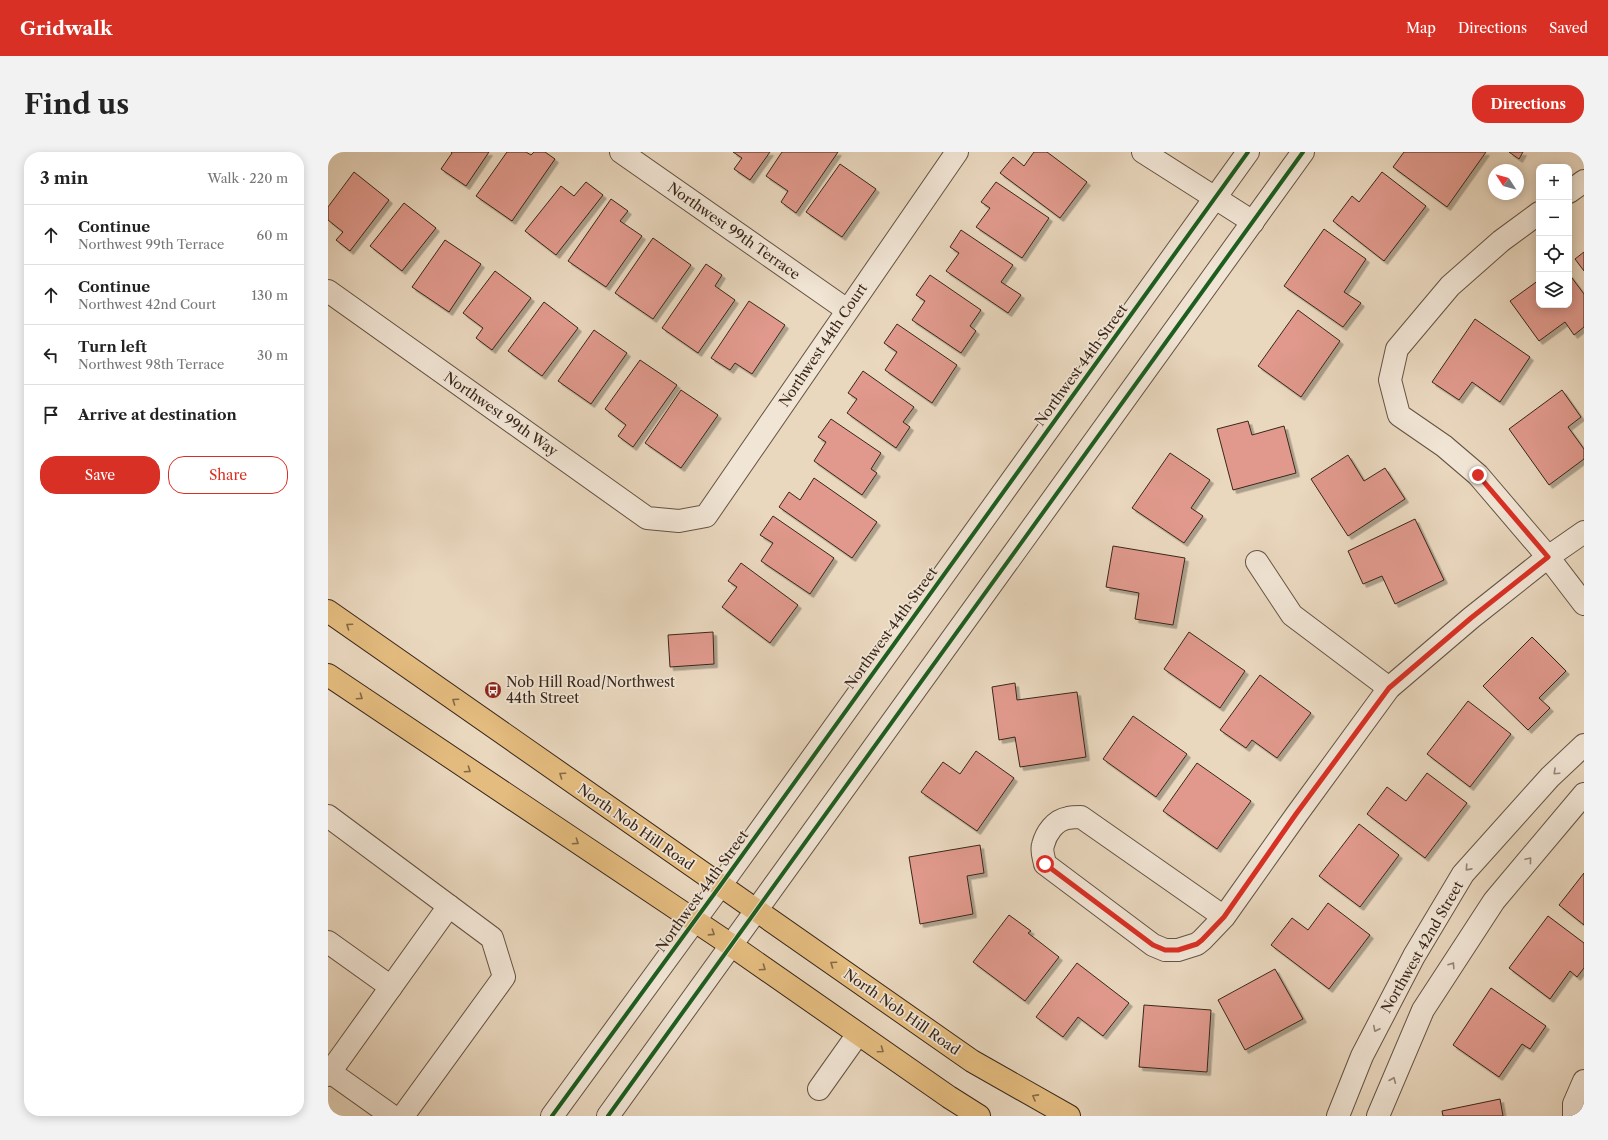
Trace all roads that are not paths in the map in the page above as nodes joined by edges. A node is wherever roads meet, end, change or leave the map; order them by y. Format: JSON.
{"nodes":[{"id":1,"x":621,"y":152,"type":"edge"},
{"id":2,"x":957,"y":152,"type":"edge"},
{"id":3,"x":1143,"y":152,"type":"edge"},
{"id":4,"x":1248,"y":152,"type":"edge"},
{"id":5,"x":1303,"y":152,"type":"edge"},
{"id":6,"x":1584,"y":181,"type":"edge"},
{"id":7,"x":1572,"y":190,"type":"edge"},
{"id":8,"x":1215,"y":197,"type":"junction"},
{"id":9,"x":1536,"y":216,"type":"edge"},
{"id":10,"x":1253,"y":222,"type":"junction"},
{"id":11,"x":328,"y":292,"type":"edge"},
{"id":12,"x":847,"y":310,"type":"junction"},
{"id":13,"x":679,"y":521,"type":"joint"},
{"id":14,"x":1584,"y":532,"type":"edge"},
{"id":15,"x":1548,"y":557,"type":"junction"},
{"id":16,"x":1257,"y":562,"type":"dead end"},
{"id":17,"x":1584,"y":604,"type":"edge"},
{"id":18,"x":328,"y":611,"type":"edge"},
{"id":19,"x":328,"y":675,"type":"edge"},
{"id":20,"x":1389,"y":688,"type":"junction"},
{"id":21,"x":1584,"y":745,"type":"edge"},
{"id":22,"x":1584,"y":794,"type":"edge"},
{"id":23,"x":328,"y":816,"type":"edge"},
{"id":24,"x":720,"y":886,"type":"junction"},
{"id":25,"x":449,"y":906,"type":"junction"},
{"id":26,"x":756,"y":910,"type":"junction"},
{"id":27,"x":1224,"y":917,"type":"junction"},
{"id":28,"x":693,"y":921,"type":"junction"},
{"id":29,"x":328,"y":942,"type":"edge"},
{"id":30,"x":731,"y":945,"type":"junction"},
{"id":31,"x":391,"y":987,"type":"junction"},
{"id":32,"x":858,"y":1034,"type":"junction"},
{"id":33,"x":329,"y":1073,"type":"edge"},
{"id":34,"x":1584,"y":1081,"type":"edge"},
{"id":35,"x":819,"y":1089,"type":"dead end"},
{"id":36,"x":392,"y":1116,"type":"edge"},
{"id":37,"x":403,"y":1116,"type":"edge"},
{"id":38,"x":552,"y":1116,"type":"edge"},
{"id":39,"x":608,"y":1116,"type":"edge"},
{"id":40,"x":979,"y":1116,"type":"edge"},
{"id":41,"x":1069,"y":1116,"type":"edge"},
{"id":42,"x":1338,"y":1116,"type":"edge"},
{"id":43,"x":1378,"y":1116,"type":"edge"},
{"id":44,"x":1574,"y":1116,"type":"edge"}],
"edges":[{"from":1,"to":12,"type":"street","name":"Northwest 99th Terrace"},
{"from":2,"to":12,"type":"street","name":"Northwest 44th Court"},
{"from":3,"to":8,"type":"street"},
{"from":4,"to":8,"type":"street","name":"Northwest 44th Street"},
{"from":5,"to":10,"type":"street"},
{"from":6,"to":7,"type":"street"},
{"from":8,"to":10,"type":"street"},
{"from":8,"to":24,"type":"street","name":"Northwest 44th Street"},
{"from":9,"to":15,"type":"street"},
{"from":10,"to":26,"type":"street"},
{"from":11,"to":13,"type":"street","name":"Northwest 99th Way"},
{"from":12,"to":13,"type":"street","name":"Northwest 44th Court"},
{"from":14,"to":15,"type":"street"},
{"from":15,"to":17,"type":"street"},
{"from":15,"to":20,"type":"street"},
{"from":16,"to":20,"type":"street"},
{"from":24,"to":18,"type":"main road","name":"North Nob Hill Road","one_way":true},
{"from":19,"to":28,"type":"main road","one_way":true},
{"from":20,"to":27,"type":"street"},
{"from":21,"to":42,"type":"street","name":"Northwest 42nd Street","one_way":true},
{"from":43,"to":22,"type":"street","one_way":true},
{"from":23,"to":25,"type":"street"},
{"from":24,"to":26,"type":"main road","name":"North Nob Hill Road"},
{"from":24,"to":28,"type":"street","name":"Northwest 44th Street"},
{"from":25,"to":31,"type":"street"},
{"from":25,"to":37,"type":"street"},
{"from":26,"to":30,"type":"street"},
{"from":41,"to":26,"type":"main road","name":"North Nob Hill Road","one_way":true},
{"from":27,"to":27,"type":"street"},
{"from":28,"to":30,"type":"main road","one_way":true},
{"from":28,"to":38,"type":"street","name":"Northwest 44th Street"},
{"from":29,"to":31,"type":"street"},
{"from":30,"to":32,"type":"main road","one_way":true},
{"from":30,"to":39,"type":"street"},
{"from":31,"to":33,"type":"street"},
{"from":32,"to":35,"type":"street"},
{"from":32,"to":40,"type":"main road","one_way":true},
{"from":33,"to":36,"type":"street"},
{"from":34,"to":44,"type":"street"}]}
